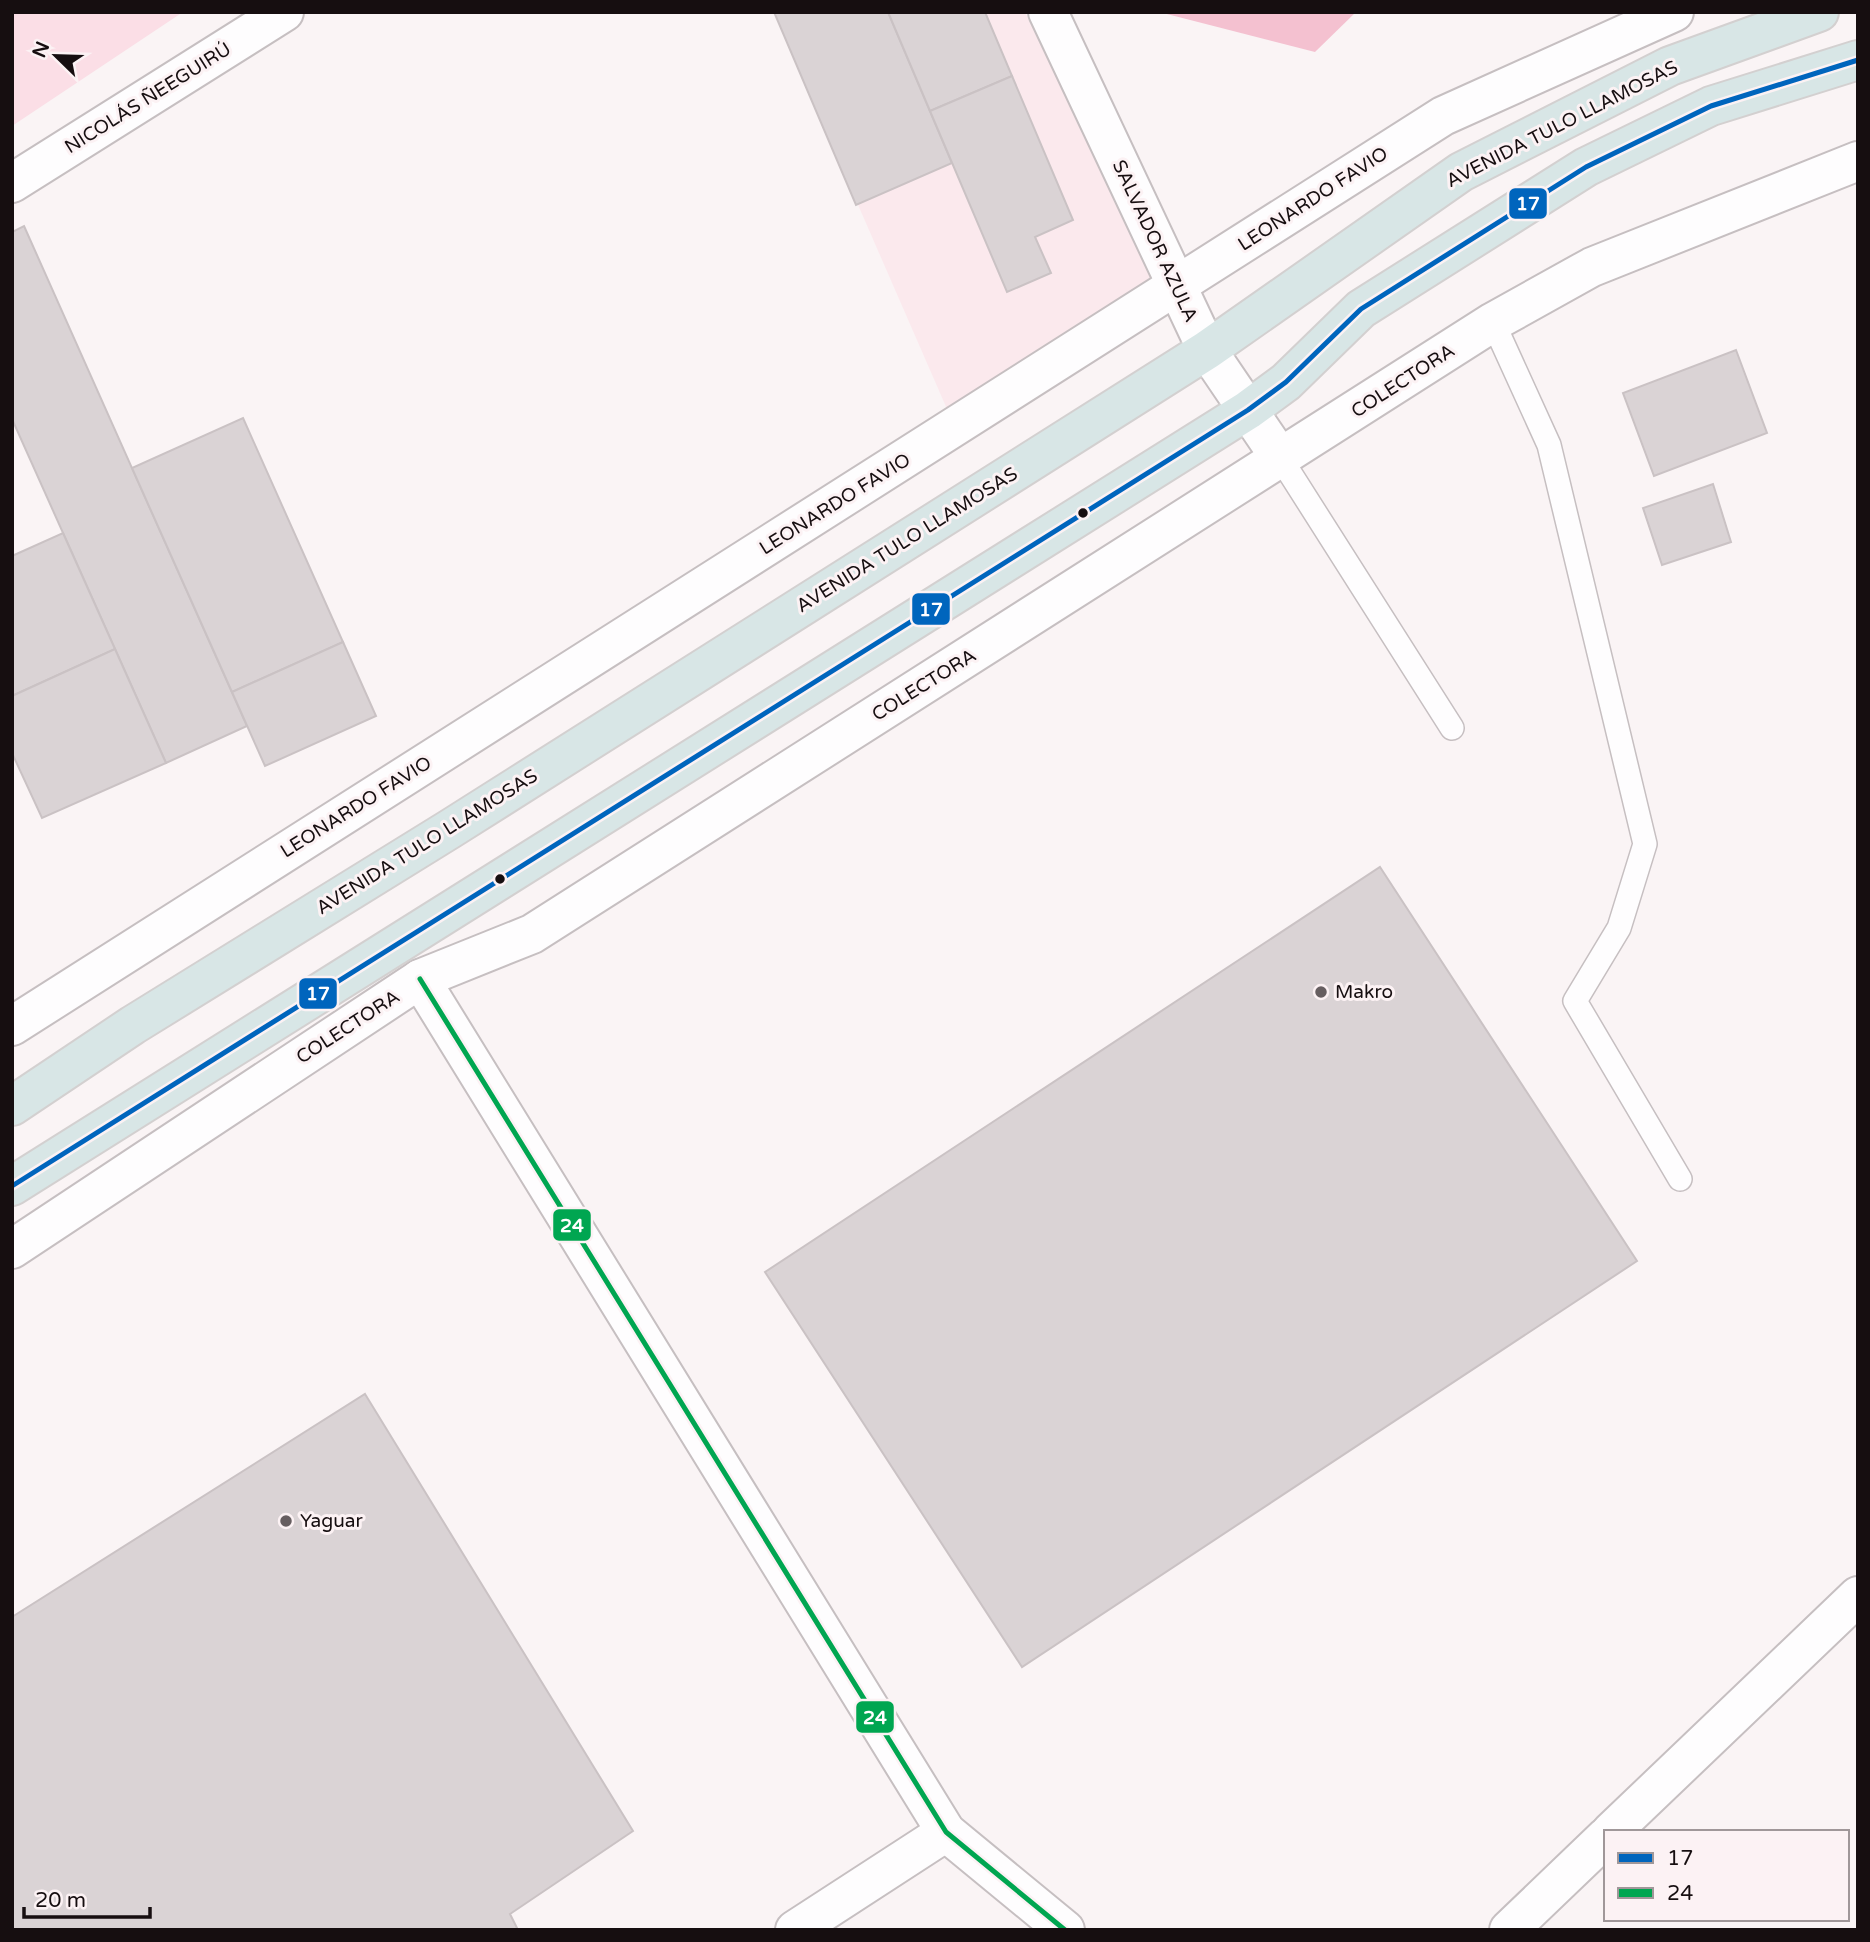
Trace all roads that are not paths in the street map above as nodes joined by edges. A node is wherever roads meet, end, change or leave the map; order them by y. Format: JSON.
{"nodes":[{"id":1,"x":284,"y":12,"type":"edge"},
{"id":2,"x":1048,"y":12,"type":"edge"},
{"id":3,"x":1674,"y":12,"type":"edge"},
{"id":4,"x":1819,"y":12,"type":"edge"},
{"id":5,"x":1858,"y":60,"type":"edge"},
{"id":6,"x":1858,"y":161,"type":"edge"},
{"id":7,"x":12,"y":183,"type":"edge"},
{"id":8,"x":1175,"y":288,"type":"junction"},
{"id":9,"x":1493,"y":322,"type":"junction"},
{"id":10,"x":1207,"y":350,"type":"junction"},
{"id":11,"x":1248,"y":410,"type":"junction"},
{"id":12,"x":1281,"y":459,"type":"junction"},
{"id":13,"x":1452,"y":728,"type":"dead end"},
{"id":14,"x":420,"y":979,"type":"junction"},
{"id":15,"x":12,"y":1026,"type":"edge"},
{"id":16,"x":12,"y":1106,"type":"edge"},
{"id":17,"x":1680,"y":1179,"type":"dead end"},
{"id":18,"x":12,"y":1186,"type":"edge"},
{"id":19,"x":12,"y":1249,"type":"edge"},
{"id":20,"x":1858,"y":1596,"type":"edge"},
{"id":21,"x":1613,"y":1830,"type":"edge"},
{"id":22,"x":946,"y":1832,"type":"junction"},
{"id":23,"x":1604,"y":1839,"type":"edge"},
{"id":24,"x":794,"y":1930,"type":"edge"},
{"id":25,"x":1065,"y":1930,"type":"edge"},
{"id":26,"x":1509,"y":1930,"type":"edge"}],
"edges":[{"from":1,"to":7,"type":"street","name":"NICOLÁS ÑEEGUIRÚ"},
{"from":2,"to":8,"type":"street","name":"SALVADOR AZULA"},
{"from":3,"to":8,"type":"street","name":"LEONARDO FAVIO"},
{"from":4,"to":10,"type":"highway","name":"AVENIDA TULO LLAMOSAS"},
{"from":5,"to":11,"type":"highway"},
{"from":6,"to":9,"type":"street","name":"COLECTORA"},
{"from":8,"to":10,"type":"street","name":"SALVADOR AZULA"},
{"from":8,"to":15,"type":"street","name":"LEONARDO FAVIO"},
{"from":9,"to":12,"type":"street","name":"COLECTORA"},
{"from":9,"to":17,"type":"lane"},
{"from":10,"to":11,"type":"street","name":"SALVADOR AZULA"},
{"from":10,"to":16,"type":"highway","name":"AVENIDA TULO LLAMOSAS"},
{"from":11,"to":12,"type":"street","name":"SALVADOR AZULA"},
{"from":11,"to":18,"type":"highway"},
{"from":12,"to":13,"type":"lane"},
{"from":12,"to":14,"type":"street","name":"COLECTORA"},
{"from":14,"to":19,"type":"street","name":"COLECTORA"},
{"from":14,"to":22,"type":"street"},
{"from":20,"to":21,"type":"street"},
{"from":22,"to":24,"type":"street"},
{"from":22,"to":25,"type":"street"},
{"from":23,"to":26,"type":"street"}]}
